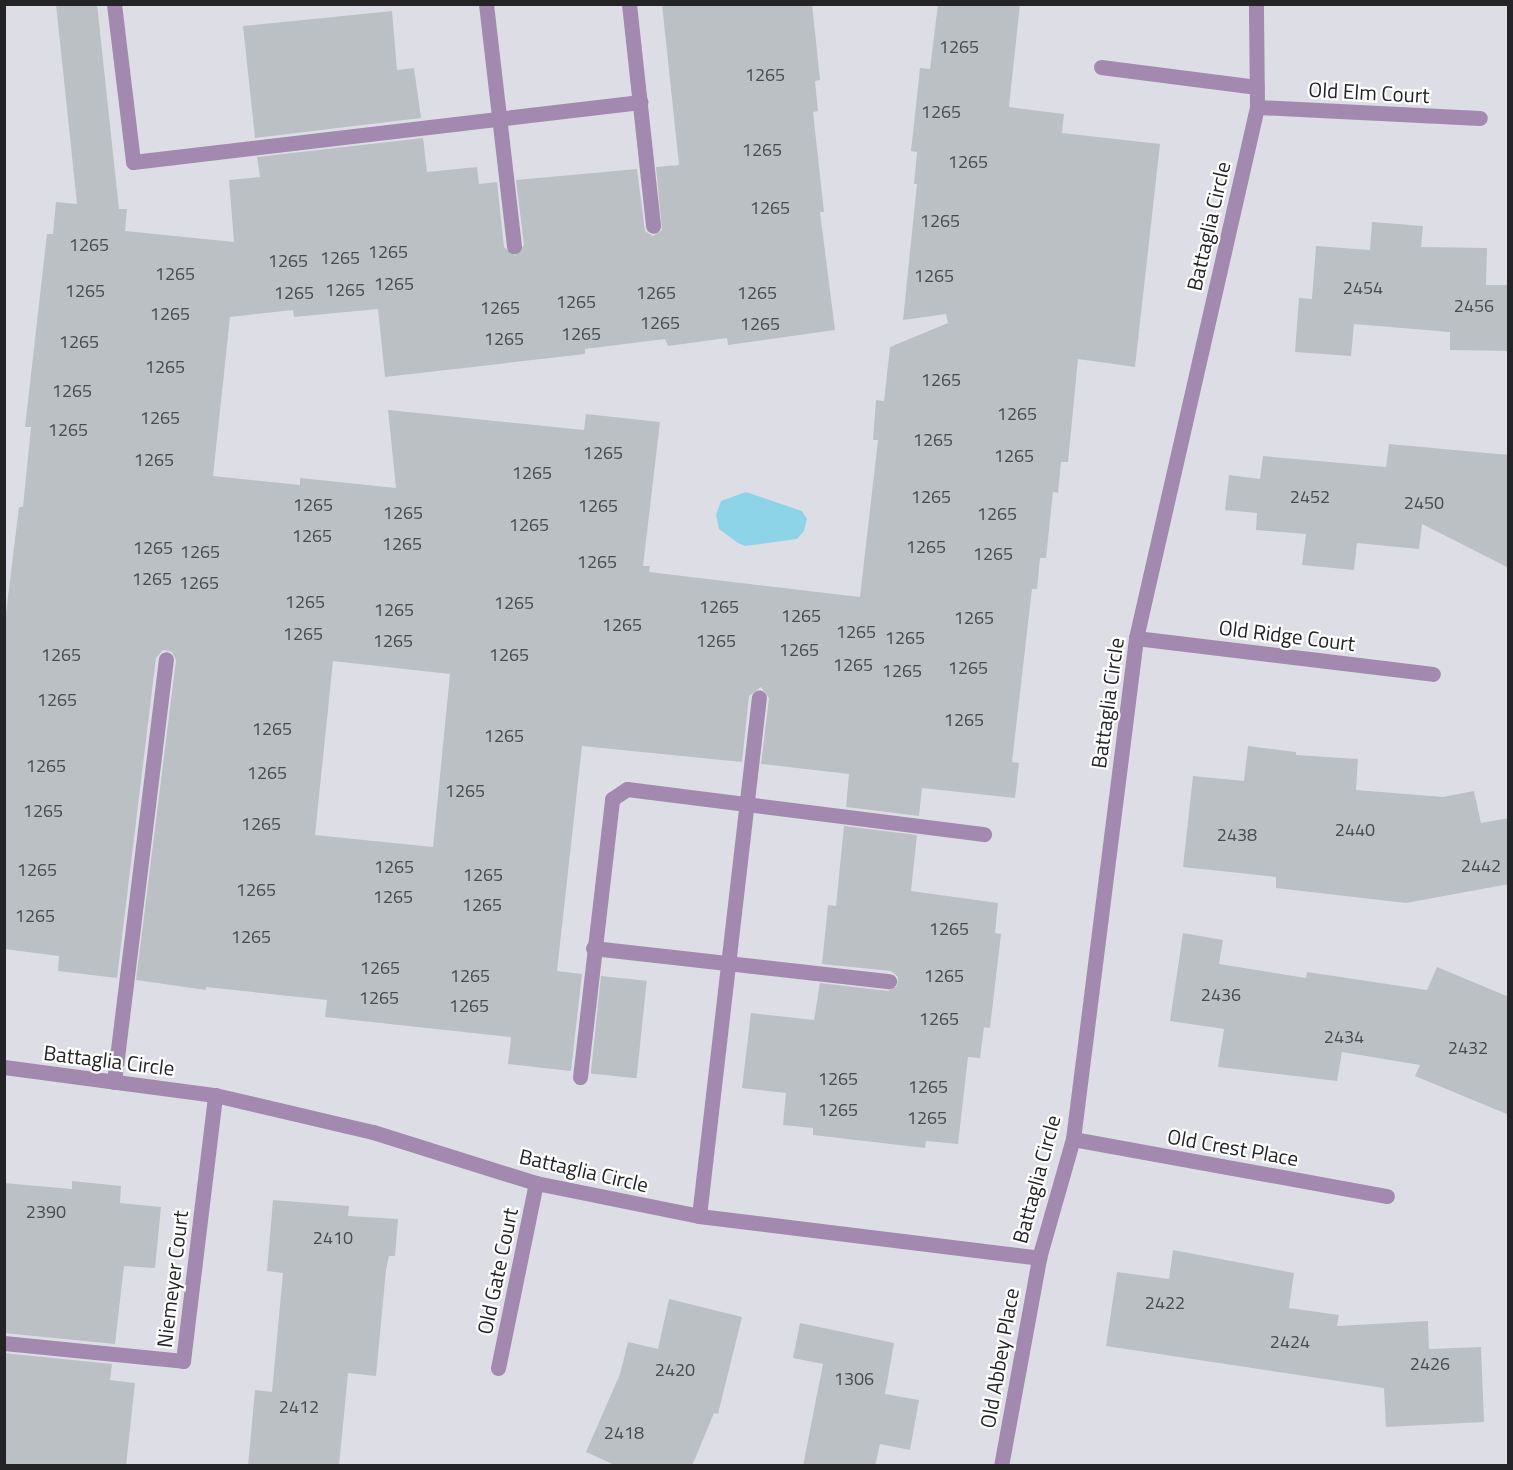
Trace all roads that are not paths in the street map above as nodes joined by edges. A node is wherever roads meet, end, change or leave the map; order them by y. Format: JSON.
{"nodes":[{"id":1,"x":114,"y":4,"type":"edge"},
{"id":2,"x":486,"y":4,"type":"edge"},
{"id":3,"x":629,"y":4,"type":"edge"},
{"id":4,"x":1256,"y":4,"type":"edge"},
{"id":5,"x":1101,"y":67,"type":"dead end"},
{"id":6,"x":1257,"y":87,"type":"junction"},
{"id":7,"x":640,"y":102,"type":"junction"},
{"id":8,"x":1257,"y":107,"type":"junction"},
{"id":9,"x":1480,"y":118,"type":"dead end"},
{"id":10,"x":499,"y":119,"type":"junction"},
{"id":11,"x":653,"y":226,"type":"dead end"},
{"id":12,"x":514,"y":246,"type":"dead end"},
{"id":13,"x":1136,"y":638,"type":"junction"},
{"id":14,"x":166,"y":659,"type":"dead end"},
{"id":15,"x":1433,"y":674,"type":"dead end"},
{"id":16,"x":759,"y":697,"type":"dead end"},
{"id":17,"x":748,"y":802,"type":"junction"},
{"id":18,"x":984,"y":834,"type":"dead end"},
{"id":19,"x":593,"y":948,"type":"junction"},
{"id":20,"x":729,"y":964,"type":"junction"},
{"id":21,"x":889,"y":981,"type":"dead end"},
{"id":22,"x":4,"y":1067,"type":"edge"},
{"id":23,"x":580,"y":1077,"type":"dead end"},
{"id":24,"x":114,"y":1082,"type":"junction"},
{"id":25,"x":215,"y":1095,"type":"junction"},
{"id":26,"x":1072,"y":1139,"type":"junction"},
{"id":27,"x":536,"y":1183,"type":"junction"},
{"id":28,"x":1387,"y":1196,"type":"dead end"},
{"id":29,"x":699,"y":1216,"type":"junction"},
{"id":30,"x":1039,"y":1258,"type":"junction"},
{"id":31,"x":4,"y":1343,"type":"edge"},
{"id":32,"x":498,"y":1368,"type":"dead end"},
{"id":33,"x":1001,"y":1466,"type":"edge"}],
"edges":[{"from":1,"to":10,"type":"street"},
{"from":2,"to":10,"type":"street"},
{"from":3,"to":7,"type":"street"},
{"from":4,"to":6,"type":"street","name":"Battaglia Circle"},
{"from":5,"to":6,"type":"street"},
{"from":6,"to":8,"type":"street","name":"Battaglia Circle"},
{"from":7,"to":10,"type":"street"},
{"from":7,"to":11,"type":"street"},
{"from":8,"to":9,"type":"street","name":"Old Elm Court"},
{"from":8,"to":13,"type":"street","name":"Battaglia Circle"},
{"from":10,"to":12,"type":"street"},
{"from":13,"to":15,"type":"street","name":"Old Ridge Court"},
{"from":13,"to":26,"type":"street","name":"Battaglia Circle"},
{"from":14,"to":24,"type":"street"},
{"from":16,"to":17,"type":"street"},
{"from":17,"to":18,"type":"street"},
{"from":17,"to":19,"type":"street"},
{"from":17,"to":20,"type":"street"},
{"from":19,"to":20,"type":"street"},
{"from":19,"to":23,"type":"street"},
{"from":20,"to":21,"type":"street"},
{"from":20,"to":29,"type":"street"},
{"from":22,"to":24,"type":"street","name":"Battaglia Circle"},
{"from":24,"to":25,"type":"street","name":"Battaglia Circle"},
{"from":25,"to":27,"type":"street","name":"Battaglia Circle"},
{"from":25,"to":31,"type":"street","name":"Niemeyer Court"},
{"from":26,"to":28,"type":"street","name":"Old Crest Place"},
{"from":26,"to":30,"type":"street","name":"Battaglia Circle"},
{"from":27,"to":29,"type":"street","name":"Battaglia Circle"},
{"from":27,"to":32,"type":"street","name":"Old Gate Court"},
{"from":29,"to":30,"type":"street","name":"Battaglia Circle"},
{"from":30,"to":33,"type":"street","name":"Old Abbey Place"}]}
